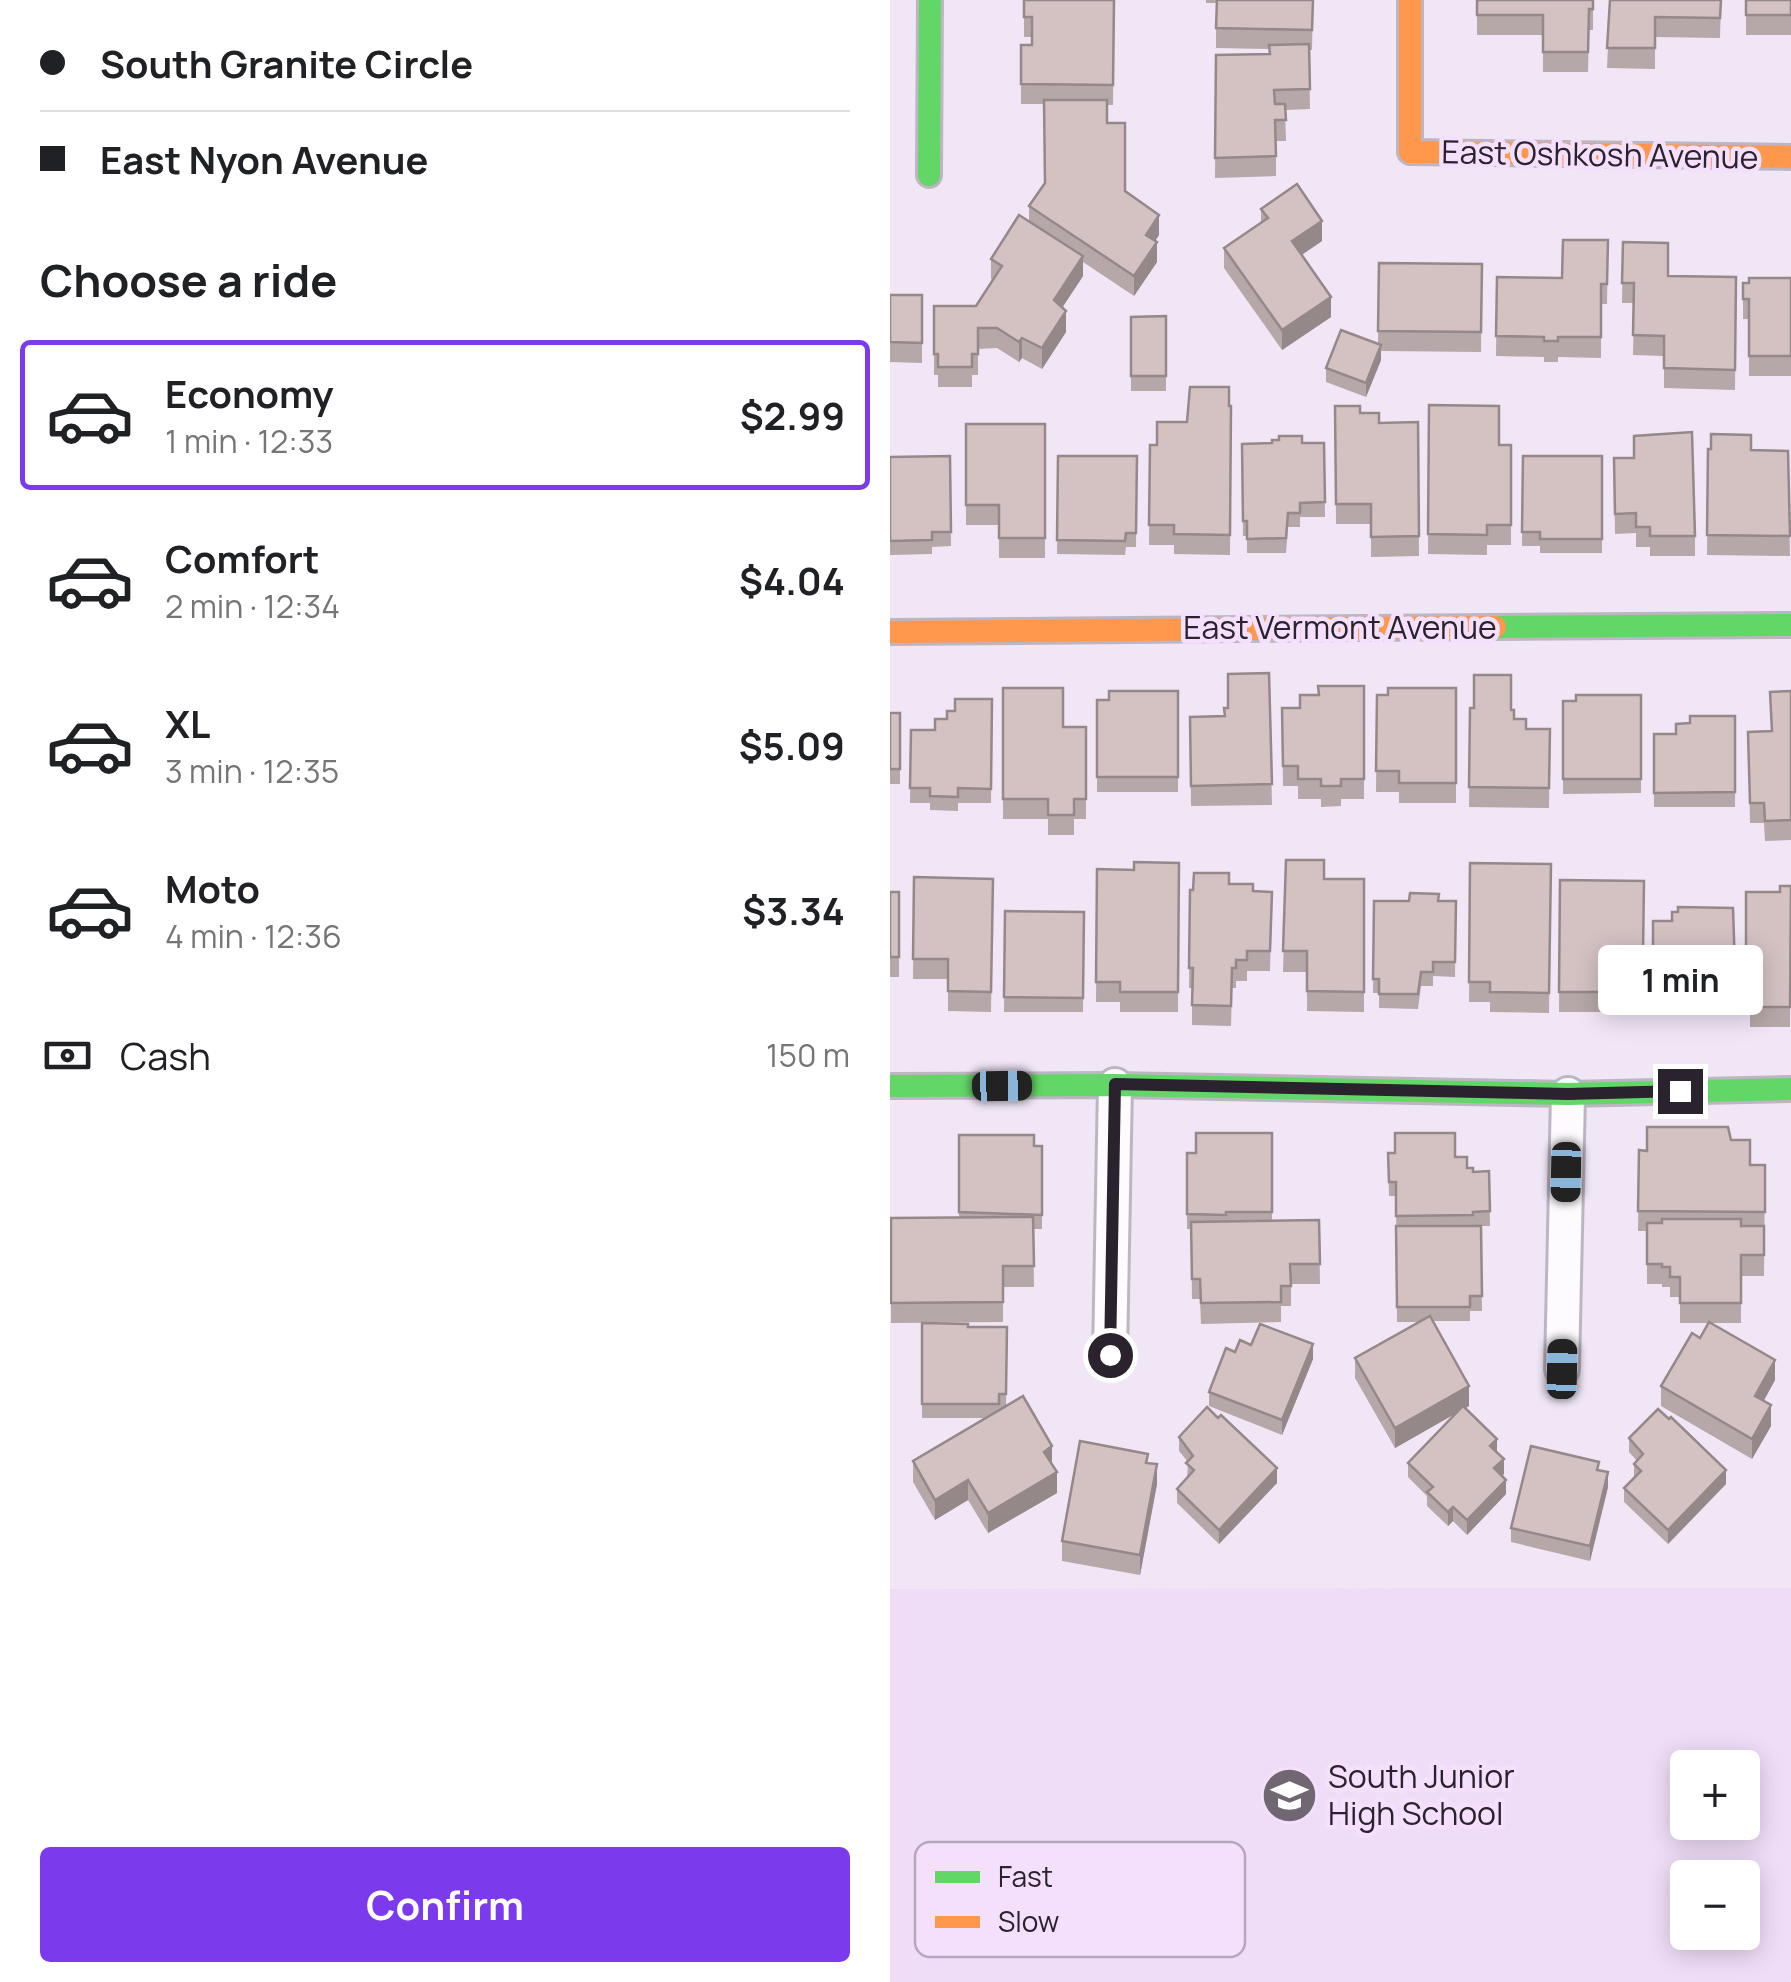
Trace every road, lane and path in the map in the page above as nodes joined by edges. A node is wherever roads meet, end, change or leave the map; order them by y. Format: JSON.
{"nodes":[{"id":1,"x":930,"y":0,"type":"edge"},
{"id":2,"x":1410,"y":0,"type":"edge"},
{"id":3,"x":1791,"y":157,"type":"edge"},
{"id":4,"x":930,"y":175,"type":"dead end"},
{"id":5,"x":1791,"y":625,"type":"edge"},
{"id":6,"x":890,"y":632,"type":"edge"},
{"id":7,"x":1115,"y":1084,"type":"junction"},
{"id":8,"x":890,"y":1086,"type":"edge"},
{"id":9,"x":1791,"y":1089,"type":"edge"},
{"id":10,"x":1568,"y":1094,"type":"junction"},
{"id":11,"x":1110,"y":1355,"type":"dead end"},
{"id":12,"x":1562,"y":1369,"type":"dead end"}],
"edges":[{"from":1,"to":4,"type":"street"},
{"from":2,"to":3,"type":"street","name":"East Oshkosh Avenue"},
{"from":5,"to":6,"type":"street","name":"East Vermont Avenue"},
{"from":7,"to":8,"type":"street"},
{"from":7,"to":10,"type":"street"},
{"from":7,"to":11,"type":"street"},
{"from":9,"to":10,"type":"street"},
{"from":10,"to":12,"type":"street"}]}
